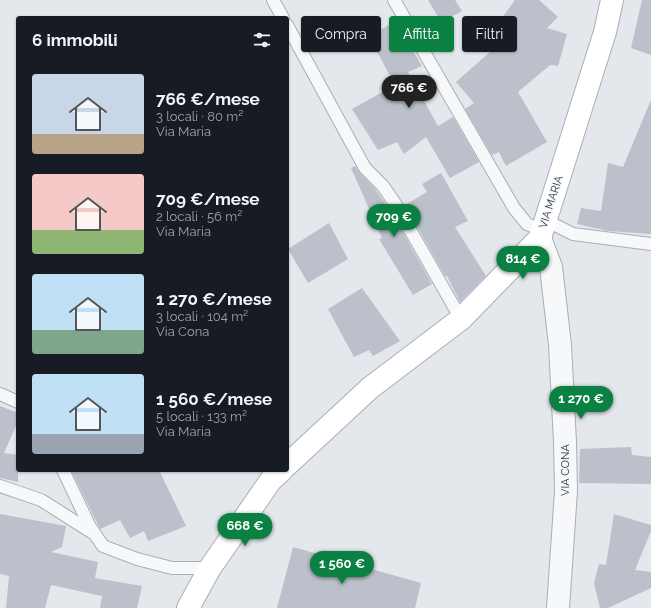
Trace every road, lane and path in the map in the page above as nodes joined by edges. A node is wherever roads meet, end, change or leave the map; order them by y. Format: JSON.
{"nodes":[{"id":1,"x":273,"y":0,"type":"edge"},
{"id":2,"x":394,"y":0,"type":"edge"},
{"id":3,"x":612,"y":0,"type":"edge"},
{"id":4,"x":282,"y":16,"type":"edge"},
{"id":5,"x":289,"y":29,"type":"edge"},
{"id":6,"x":543,"y":229,"type":"junction"},
{"id":7,"x":651,"y":244,"type":"edge"},
{"id":8,"x":461,"y":319,"type":"junction"},
{"id":9,"x":0,"y":394,"type":"edge"},
{"id":10,"x":16,"y":401,"type":"edge"},
{"id":11,"x":289,"y":463,"type":"edge"},
{"id":12,"x":64,"y":472,"type":"edge"},
{"id":13,"x":280,"y":472,"type":"edge"},
{"id":14,"x":0,"y":486,"type":"edge"},
{"id":15,"x":96,"y":535,"type":"junction"},
{"id":16,"x":210,"y":568,"type":"junction"},
{"id":17,"x":188,"y":608,"type":"edge"},
{"id":18,"x":558,"y":608,"type":"edge"}],
"edges":[{"from":1,"to":4,"type":"lane"},
{"from":2,"to":6,"type":"lane"},
{"from":3,"to":6,"type":"street","name":"VIA MARIA"},
{"from":5,"to":8,"type":"lane"},
{"from":6,"to":7,"type":"lane"},
{"from":6,"to":8,"type":"street","name":"VIA MARIA"},
{"from":6,"to":18,"type":"street","name":"VIA CONA"},
{"from":8,"to":11,"type":"street","name":"VIA MARIA"},
{"from":9,"to":10,"type":"lane"},
{"from":12,"to":15,"type":"lane"},
{"from":13,"to":16,"type":"street"},
{"from":14,"to":15,"type":"lane"},
{"from":15,"to":16,"type":"lane"},
{"from":16,"to":17,"type":"street"}]}
